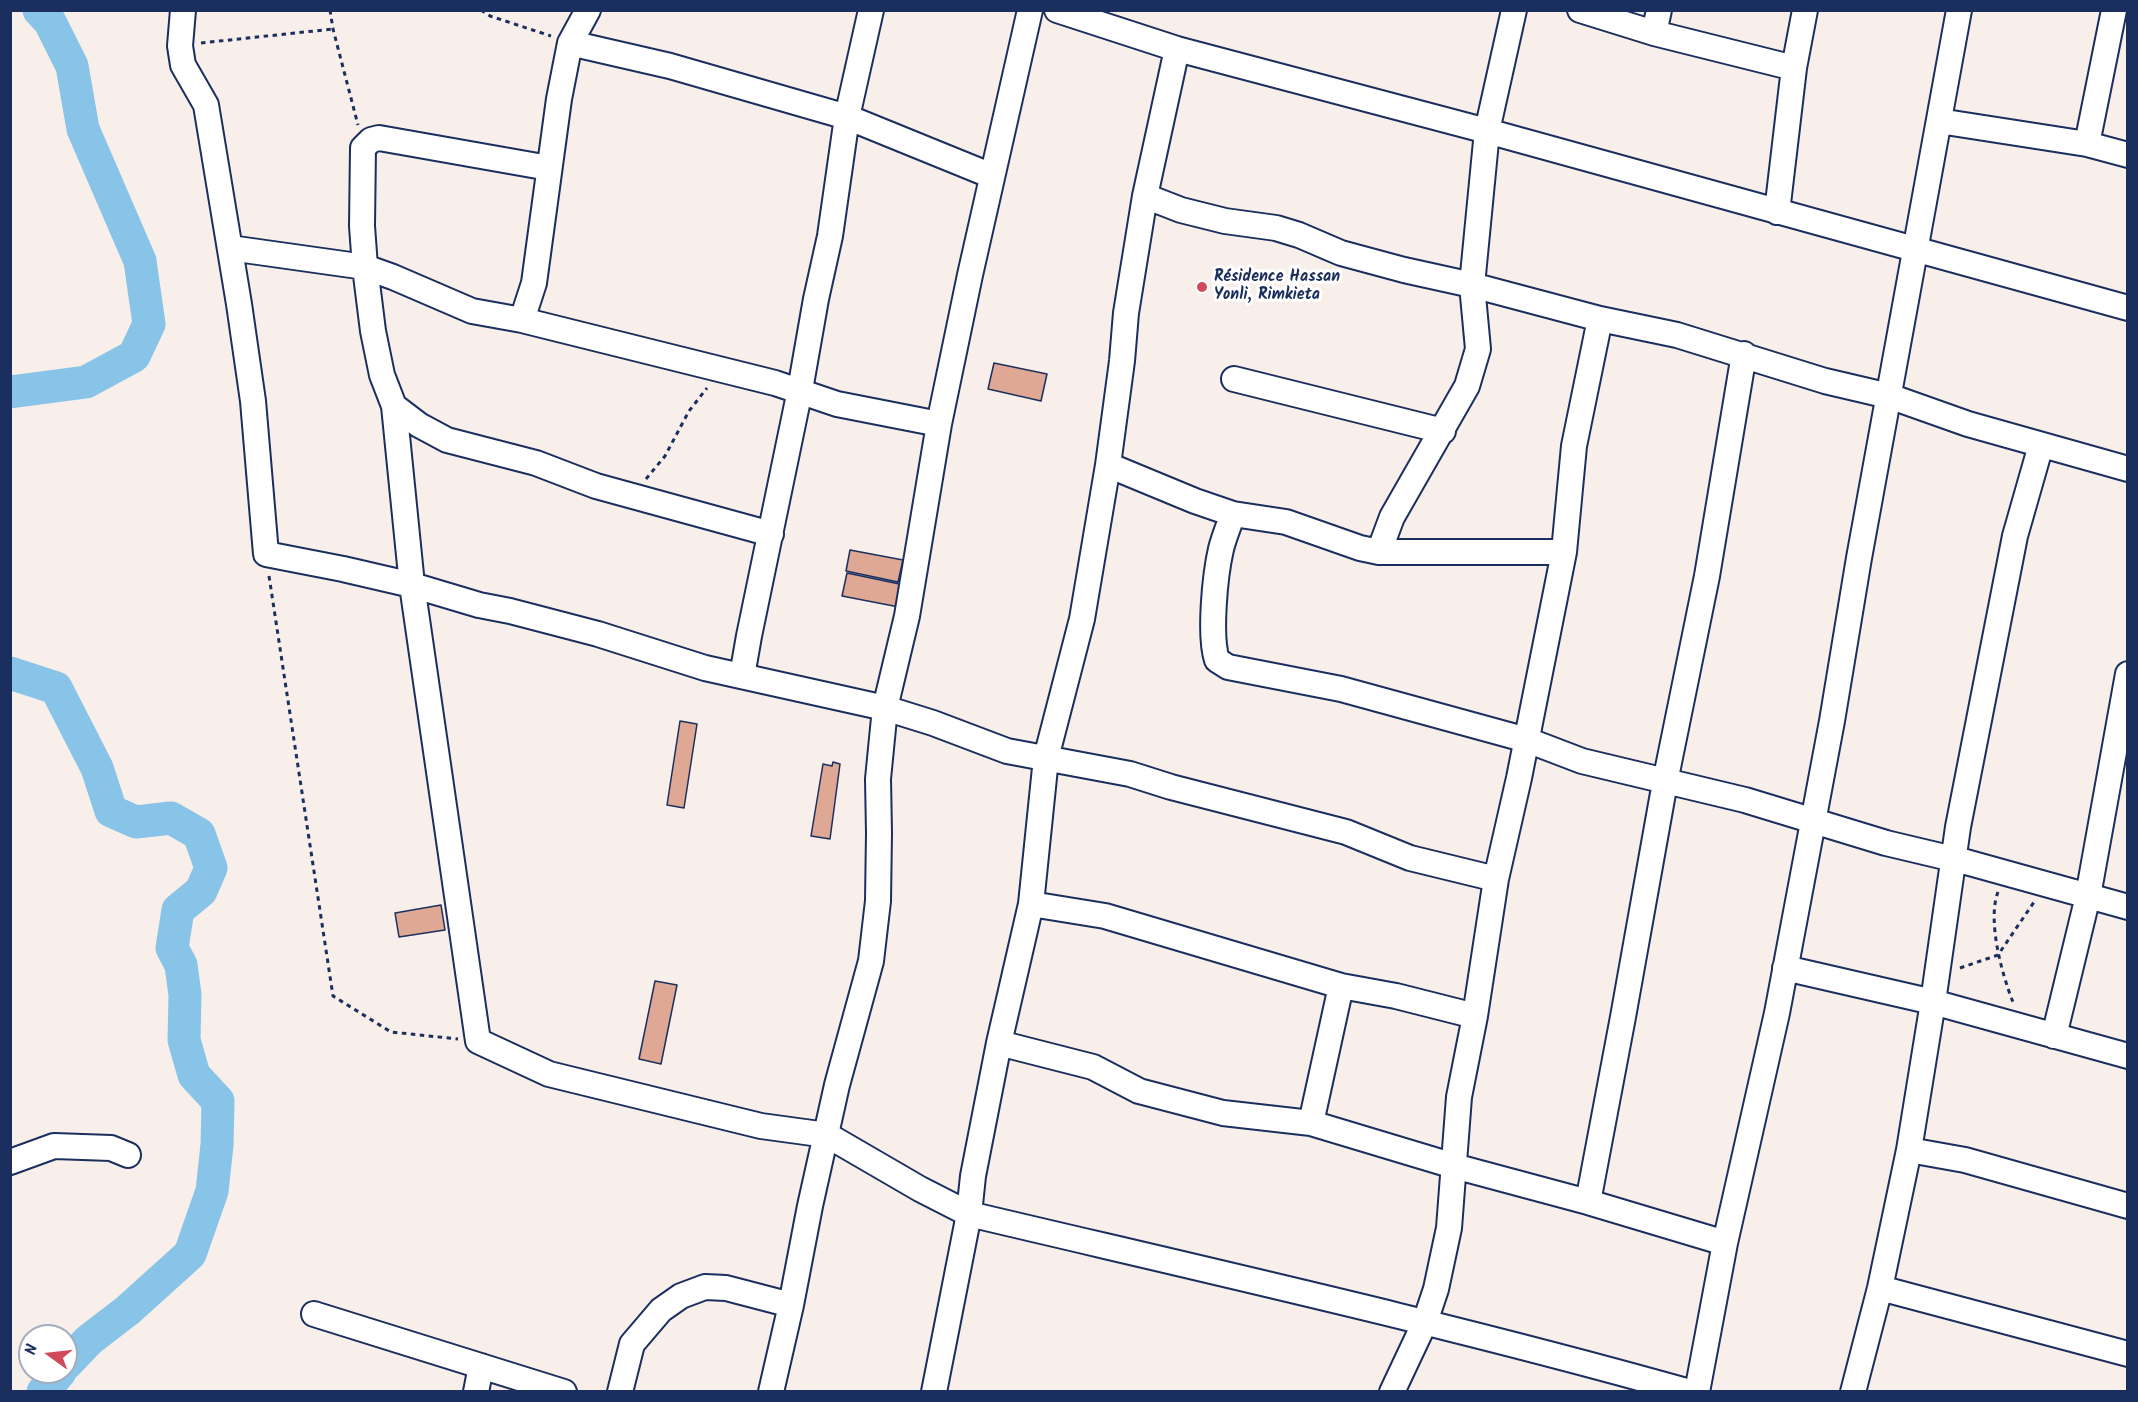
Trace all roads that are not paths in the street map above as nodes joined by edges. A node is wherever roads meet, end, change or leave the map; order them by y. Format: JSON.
{"nodes":[{"id":1,"x":183,"y":10,"type":"edge"},
{"id":2,"x":588,"y":10,"type":"edge"},
{"id":3,"x":871,"y":10,"type":"edge"},
{"id":4,"x":1030,"y":10,"type":"edge"},
{"id":5,"x":1057,"y":10,"type":"edge"},
{"id":6,"x":1514,"y":10,"type":"edge"},
{"id":7,"x":1580,"y":10,"type":"edge"},
{"id":8,"x":1805,"y":10,"type":"edge"},
{"id":9,"x":1959,"y":10,"type":"edge"},
{"id":10,"x":2114,"y":10,"type":"edge"},
{"id":11,"x":1656,"y":22,"type":"edge"},
{"id":12,"x":570,"y":43,"type":"junction"},
{"id":13,"x":1177,"y":49,"type":"junction"},
{"id":14,"x":1794,"y":68,"type":"junction"},
{"id":15,"x":847,"y":117,"type":"junction"},
{"id":16,"x":1939,"y":121,"type":"junction"},
{"id":17,"x":1486,"y":131,"type":"junction"},
{"id":18,"x":2087,"y":144,"type":"junction"},
{"id":19,"x":2127,"y":155,"type":"edge"},
{"id":20,"x":549,"y":168,"type":"junction"},
{"id":21,"x":992,"y":176,"type":"junction"},
{"id":22,"x":1145,"y":196,"type":"junction"},
{"id":23,"x":1777,"y":212,"type":"junction"},
{"id":24,"x":230,"y":249,"type":"junction"},
{"id":25,"x":1916,"y":250,"type":"junction"},
{"id":26,"x":365,"y":267,"type":"junction"},
{"id":27,"x":1472,"y":285,"type":"junction"},
{"id":28,"x":2127,"y":308,"type":"edge"},
{"id":29,"x":1600,"y":319,"type":"junction"},
{"id":30,"x":522,"y":320,"type":"junction"},
{"id":31,"x":1744,"y":354,"type":"junction"},
{"id":32,"x":1234,"y":379,"type":"dead end"},
{"id":33,"x":800,"y":390,"type":"junction"},
{"id":34,"x":1889,"y":396,"type":"junction"},
{"id":35,"x":394,"y":406,"type":"junction"},
{"id":36,"x":939,"y":424,"type":"junction"},
{"id":37,"x":1443,"y":431,"type":"junction"},
{"id":38,"x":2041,"y":445,"type":"junction"},
{"id":39,"x":1108,"y":465,"type":"junction"},
{"id":40,"x":2127,"y":469,"type":"edge"},
{"id":41,"x":1233,"y":514,"type":"junction"},
{"id":42,"x":771,"y":534,"type":"junction"},
{"id":43,"x":1379,"y":552,"type":"junction"},
{"id":44,"x":1564,"y":552,"type":"junction"},
{"id":45,"x":412,"y":585,"type":"junction"},
{"id":46,"x":2127,"y":674,"type":"edge"},
{"id":47,"x":742,"y":676,"type":"junction"},
{"id":48,"x":885,"y":708,"type":"junction"},
{"id":49,"x":1527,"y":740,"type":"junction"},
{"id":50,"x":1046,"y":758,"type":"junction"},
{"id":51,"x":1665,"y":782,"type":"junction"},
{"id":52,"x":1812,"y":820,"type":"junction"},
{"id":53,"x":1954,"y":860,"type":"junction"},
{"id":54,"x":1496,"y":879,"type":"junction"},
{"id":55,"x":2088,"y":896,"type":"junction"},
{"id":56,"x":1031,"y":904,"type":"junction"},
{"id":57,"x":2127,"y":907,"type":"edge"},
{"id":58,"x":1785,"y":968,"type":"junction"},
{"id":59,"x":1341,"y":986,"type":"junction"},
{"id":60,"x":1933,"y":1002,"type":"junction"},
{"id":61,"x":1475,"y":1016,"type":"junction"},
{"id":62,"x":2054,"y":1036,"type":"junction"},
{"id":63,"x":999,"y":1043,"type":"junction"},
{"id":64,"x":2127,"y":1056,"type":"edge"},
{"id":65,"x":1311,"y":1123,"type":"junction"},
{"id":66,"x":827,"y":1135,"type":"junction"},
{"id":67,"x":1909,"y":1150,"type":"junction"},
{"id":68,"x":128,"y":1155,"type":"dead end"},
{"id":69,"x":10,"y":1162,"type":"edge"},
{"id":70,"x":1454,"y":1166,"type":"junction"},
{"id":71,"x":1588,"y":1202,"type":"junction"},
{"id":72,"x":2127,"y":1206,"type":"edge"},
{"id":73,"x":969,"y":1214,"type":"junction"},
{"id":74,"x":1725,"y":1243,"type":"junction"},
{"id":75,"x":1880,"y":1288,"type":"junction"},
{"id":76,"x":792,"y":1305,"type":"junction"},
{"id":77,"x":314,"y":1314,"type":"dead end"},
{"id":78,"x":1425,"y":1322,"type":"junction"},
{"id":79,"x":2127,"y":1354,"type":"edge"},
{"id":80,"x":481,"y":1366,"type":"junction"},
{"id":81,"x":476,"y":1392,"type":"edge"},
{"id":82,"x":564,"y":1392,"type":"edge"},
{"id":83,"x":620,"y":1392,"type":"edge"},
{"id":84,"x":771,"y":1392,"type":"edge"},
{"id":85,"x":934,"y":1392,"type":"edge"},
{"id":86,"x":1392,"y":1392,"type":"edge"},
{"id":87,"x":1690,"y":1392,"type":"edge"},
{"id":88,"x":1697,"y":1392,"type":"edge"},
{"id":89,"x":1853,"y":1392,"type":"edge"}],
"edges":[{"from":1,"to":24,"type":"street"},
{"from":2,"to":12,"type":"street"},
{"from":3,"to":15,"type":"street"},
{"from":4,"to":21,"type":"street"},
{"from":5,"to":13,"type":"street"},
{"from":6,"to":17,"type":"street"},
{"from":7,"to":11,"type":"street"},
{"from":8,"to":14,"type":"street"},
{"from":9,"to":16,"type":"street"},
{"from":10,"to":18,"type":"street"},
{"from":11,"to":14,"type":"street"},
{"from":12,"to":15,"type":"street"},
{"from":12,"to":20,"type":"street"},
{"from":13,"to":17,"type":"street"},
{"from":13,"to":22,"type":"street"},
{"from":14,"to":23,"type":"street"},
{"from":15,"to":21,"type":"street"},
{"from":15,"to":33,"type":"street"},
{"from":16,"to":18,"type":"street"},
{"from":16,"to":25,"type":"street"},
{"from":17,"to":23,"type":"street"},
{"from":17,"to":27,"type":"street"},
{"from":18,"to":19,"type":"street"},
{"from":20,"to":26,"type":"street"},
{"from":20,"to":30,"type":"street"},
{"from":21,"to":36,"type":"street"},
{"from":22,"to":27,"type":"street"},
{"from":22,"to":39,"type":"street"},
{"from":23,"to":25,"type":"street"},
{"from":24,"to":26,"type":"street"},
{"from":24,"to":45,"type":"street"},
{"from":25,"to":28,"type":"street"},
{"from":25,"to":34,"type":"street"},
{"from":26,"to":30,"type":"street"},
{"from":26,"to":35,"type":"street"},
{"from":27,"to":29,"type":"street"},
{"from":27,"to":37,"type":"street"},
{"from":29,"to":31,"type":"street"},
{"from":29,"to":44,"type":"street"},
{"from":30,"to":33,"type":"street"},
{"from":31,"to":34,"type":"street"},
{"from":31,"to":51,"type":"street"},
{"from":32,"to":37,"type":"street"},
{"from":33,"to":36,"type":"street"},
{"from":33,"to":42,"type":"street"},
{"from":34,"to":38,"type":"street"},
{"from":34,"to":52,"type":"street"},
{"from":35,"to":42,"type":"street"},
{"from":35,"to":45,"type":"street"},
{"from":36,"to":48,"type":"street"},
{"from":37,"to":43,"type":"street"},
{"from":38,"to":40,"type":"street"},
{"from":38,"to":53,"type":"street"},
{"from":39,"to":41,"type":"street"},
{"from":39,"to":50,"type":"street"},
{"from":41,"to":43,"type":"street"},
{"from":41,"to":49,"type":"street"},
{"from":42,"to":47,"type":"street"},
{"from":43,"to":44,"type":"street"},
{"from":44,"to":49,"type":"street"},
{"from":45,"to":47,"type":"street"},
{"from":45,"to":66,"type":"street"},
{"from":46,"to":55,"type":"street"},
{"from":47,"to":48,"type":"street"},
{"from":48,"to":50,"type":"street"},
{"from":48,"to":66,"type":"street"},
{"from":49,"to":51,"type":"street"},
{"from":49,"to":54,"type":"street"},
{"from":50,"to":54,"type":"street"},
{"from":50,"to":56,"type":"street"},
{"from":51,"to":52,"type":"street"},
{"from":51,"to":71,"type":"street"},
{"from":52,"to":53,"type":"street"},
{"from":52,"to":58,"type":"street"},
{"from":53,"to":55,"type":"street"},
{"from":53,"to":60,"type":"street"},
{"from":54,"to":61,"type":"street"},
{"from":55,"to":57,"type":"street"},
{"from":55,"to":62,"type":"street"},
{"from":56,"to":59,"type":"street"},
{"from":56,"to":63,"type":"street"},
{"from":58,"to":60,"type":"street"},
{"from":58,"to":74,"type":"street"},
{"from":59,"to":61,"type":"street"},
{"from":59,"to":65,"type":"street"},
{"from":60,"to":62,"type":"street"},
{"from":60,"to":67,"type":"street"},
{"from":61,"to":70,"type":"street"},
{"from":62,"to":64,"type":"street"},
{"from":63,"to":65,"type":"street"},
{"from":63,"to":73,"type":"street"},
{"from":65,"to":70,"type":"street"},
{"from":66,"to":73,"type":"street"},
{"from":66,"to":76,"type":"street"},
{"from":67,"to":72,"type":"street"},
{"from":67,"to":75,"type":"street"},
{"from":68,"to":69,"type":"street"},
{"from":70,"to":71,"type":"street"},
{"from":70,"to":78,"type":"street"},
{"from":71,"to":74,"type":"street"},
{"from":73,"to":78,"type":"street"},
{"from":73,"to":85,"type":"street"},
{"from":74,"to":88,"type":"street"},
{"from":75,"to":79,"type":"street"},
{"from":75,"to":89,"type":"street"},
{"from":76,"to":83,"type":"street"},
{"from":76,"to":84,"type":"street"},
{"from":77,"to":80,"type":"street"},
{"from":78,"to":86,"type":"street"},
{"from":78,"to":87,"type":"street"},
{"from":80,"to":81,"type":"street"},
{"from":80,"to":82,"type":"street"}]}
